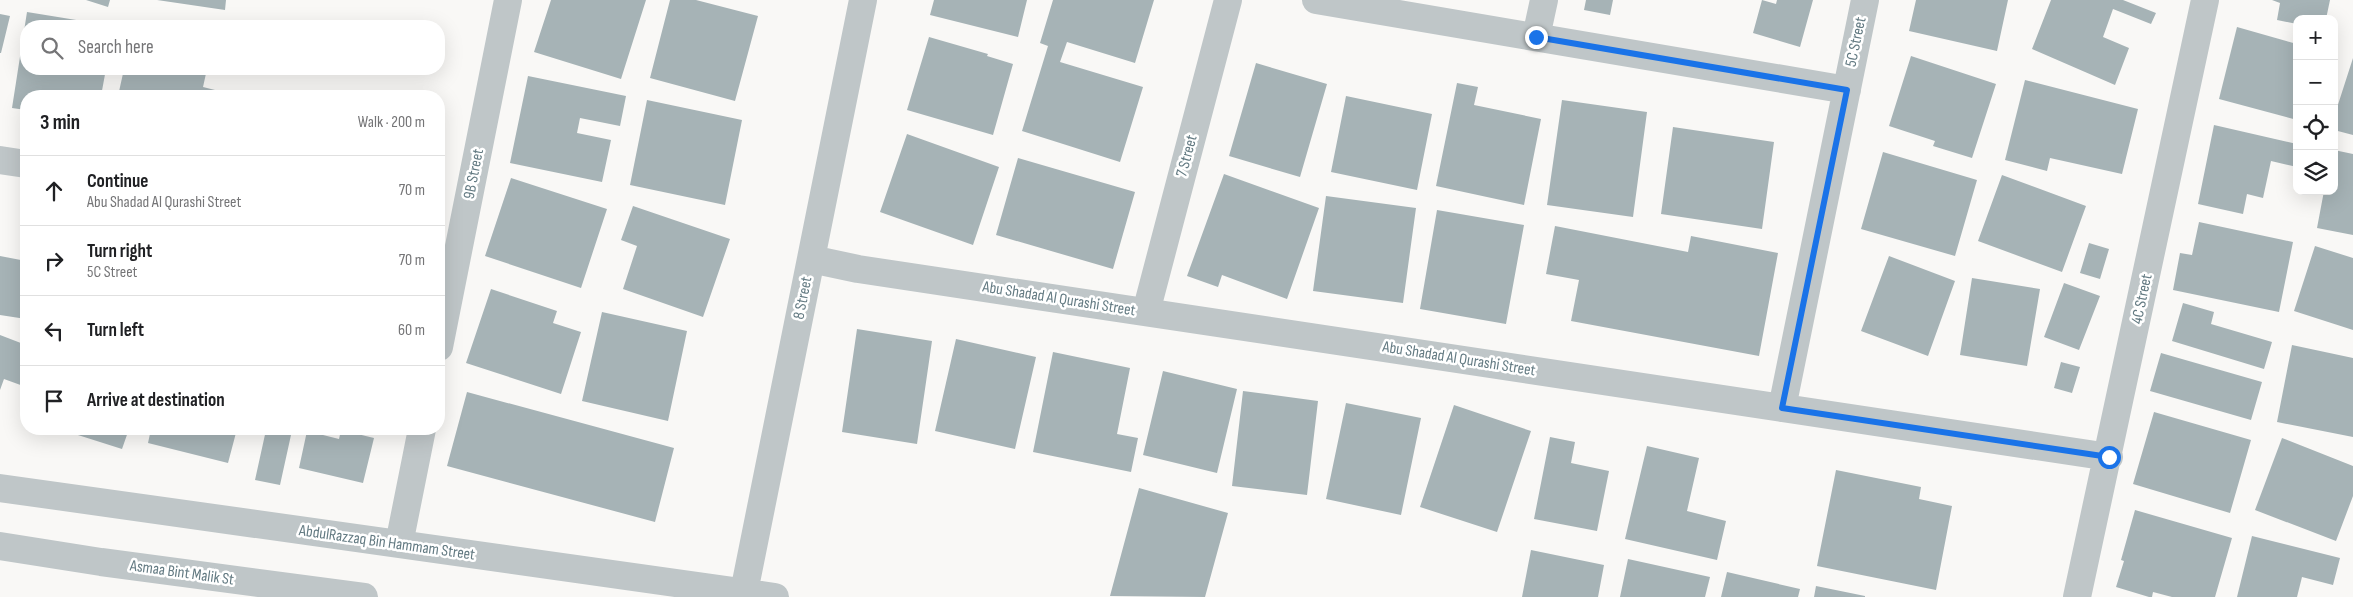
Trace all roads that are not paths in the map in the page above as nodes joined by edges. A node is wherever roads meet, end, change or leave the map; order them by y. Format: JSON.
{"nodes":[{"id":1,"x":508,"y":0,"type":"edge"},
{"id":2,"x":863,"y":0,"type":"edge"},
{"id":3,"x":1228,"y":0,"type":"edge"},
{"id":4,"x":1316,"y":0,"type":"edge"},
{"id":5,"x":1544,"y":0,"type":"edge"},
{"id":6,"x":1865,"y":0,"type":"edge"},
{"id":7,"x":2205,"y":0,"type":"edge"},
{"id":8,"x":1536,"y":37,"type":"junction"},
{"id":9,"x":1847,"y":90,"type":"junction"},
{"id":10,"x":0,"y":160,"type":"edge"},
{"id":11,"x":20,"y":163,"type":"edge"},
{"id":12,"x":450,"y":233,"type":"edge"},
{"id":13,"x":811,"y":259,"type":"junction"},
{"id":14,"x":445,"y":285,"type":"edge"},
{"id":15,"x":1146,"y":312,"type":"junction"},
{"id":16,"x":1782,"y":408,"type":"junction"},
{"id":17,"x":421,"y":435,"type":"edge"},
{"id":18,"x":2109,"y":457,"type":"junction"},
{"id":19,"x":0,"y":488,"type":"edge"},
{"id":20,"x":399,"y":544,"type":"junction"},
{"id":21,"x":0,"y":546,"type":"edge"},
{"id":22,"x":743,"y":595,"type":"edge"},
{"id":23,"x":364,"y":597,"type":"edge"},
{"id":24,"x":775,"y":597,"type":"edge"},
{"id":25,"x":2077,"y":597,"type":"edge"}],
"edges":[{"from":1,"to":12,"type":"street","name":"9B Street"},
{"from":2,"to":13,"type":"street","name":"8 Street"},
{"from":3,"to":15,"type":"street","name":"7 Street"},
{"from":4,"to":8,"type":"street"},
{"from":5,"to":8,"type":"street"},
{"from":6,"to":9,"type":"street","name":"5C Street"},
{"from":7,"to":18,"type":"street","name":"4C Street"},
{"from":8,"to":9,"type":"street"},
{"from":9,"to":16,"type":"street","name":"5C Street"},
{"from":10,"to":11,"type":"street"},
{"from":12,"to":14,"type":"street","name":"9B Street"},
{"from":13,"to":15,"type":"street","name":"Abu Shadad Al Qurashi Street"},
{"from":13,"to":22,"type":"street","name":"8 Street"},
{"from":15,"to":16,"type":"street","name":"Abu Shadad Al Qurashi Street"},
{"from":16,"to":18,"type":"street","name":"Abu Shadad Al Qurashi Street"},
{"from":17,"to":20,"type":"street"},
{"from":18,"to":25,"type":"street","name":"4C Street"},
{"from":19,"to":20,"type":"street","name":"AbdulRazzaq Bin Hammam Street"},
{"from":20,"to":22,"type":"street","name":"AbdulRazzaq Bin Hammam Street"},
{"from":21,"to":23,"type":"street","name":"Asmaa Bint Malik St"},
{"from":22,"to":24,"type":"street","name":"AbdulRazzaq Bin Hammam Street"}]}
